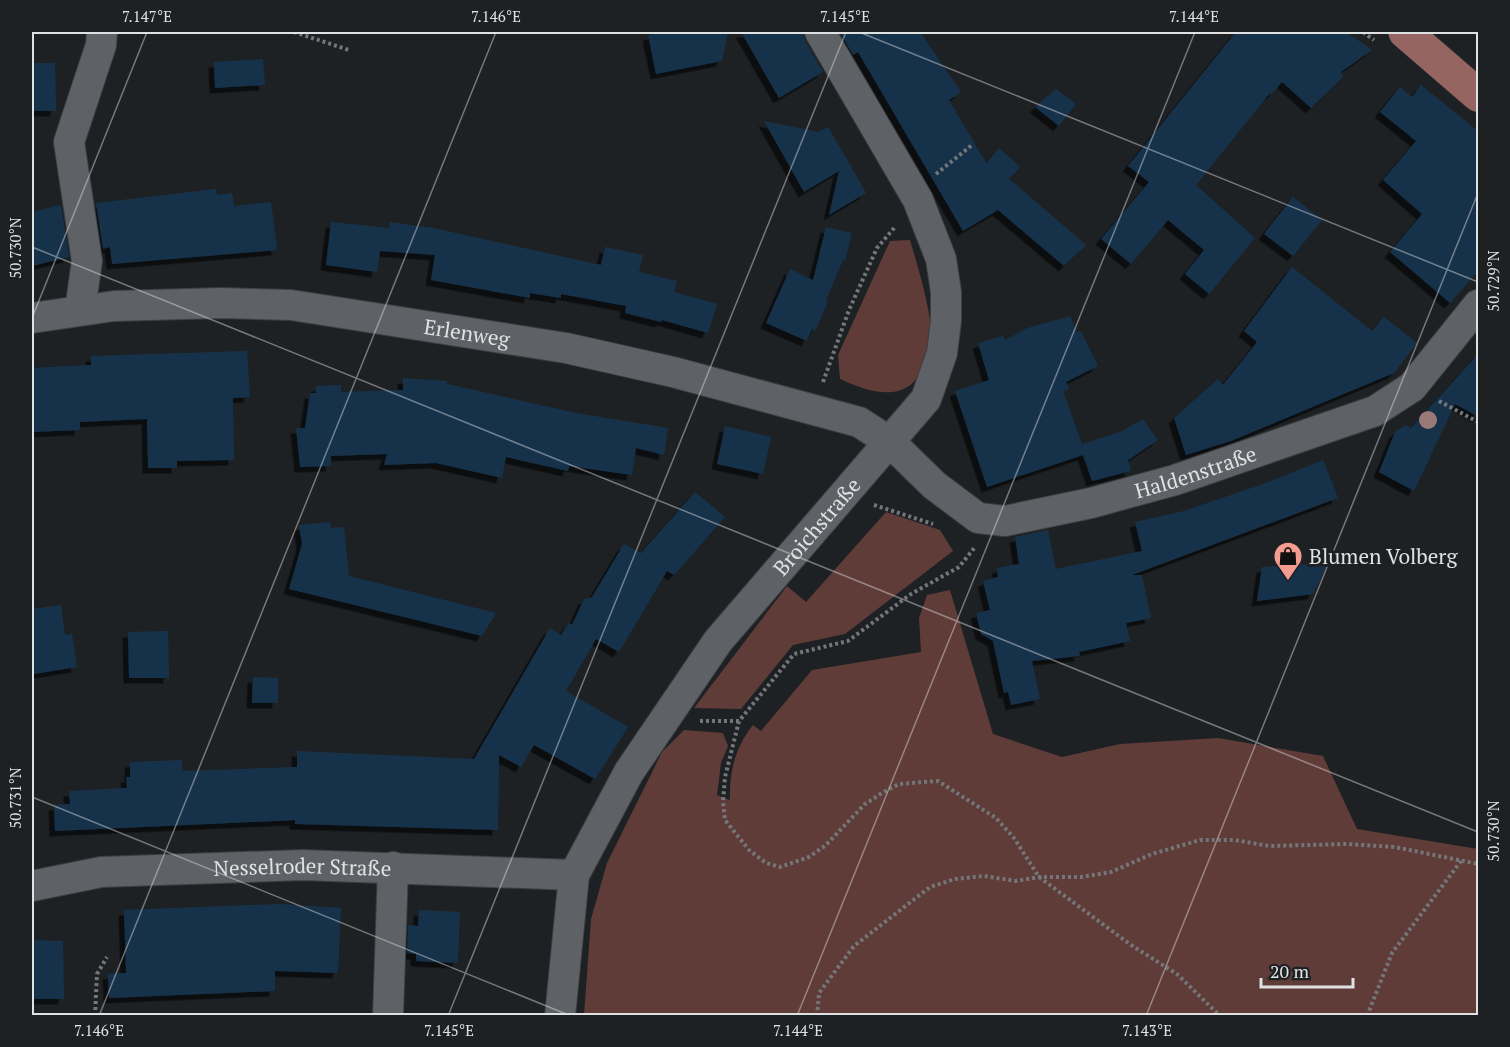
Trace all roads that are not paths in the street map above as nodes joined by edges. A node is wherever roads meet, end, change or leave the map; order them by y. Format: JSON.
{"nodes":[{"id":1,"x":102,"y":32,"type":"edge"},
{"id":2,"x":820,"y":32,"type":"edge"},
{"id":3,"x":1405,"y":32,"type":"edge"},
{"id":4,"x":1479,"y":95,"type":"edge"},
{"id":5,"x":1479,"y":305,"type":"edge"},
{"id":6,"x":80,"y":310,"type":"junction"},
{"id":7,"x":32,"y":318,"type":"edge"},
{"id":8,"x":890,"y":442,"type":"junction"},
{"id":9,"x":393,"y":867,"type":"junction"},
{"id":10,"x":574,"y":875,"type":"junction"},
{"id":11,"x":32,"y":886,"type":"edge"},
{"id":12,"x":388,"y":1016,"type":"edge"},
{"id":13,"x":561,"y":1016,"type":"edge"}],
"edges":[{"from":1,"to":6,"type":"street"},
{"from":2,"to":8,"type":"street","name":"Broichstraße"},
{"from":3,"to":4,"type":"main road"},
{"from":5,"to":8,"type":"street","name":"Haldenstraße"},
{"from":6,"to":7,"type":"street","name":"Erlenweg"},
{"from":6,"to":8,"type":"street","name":"Erlenweg"},
{"from":8,"to":10,"type":"street","name":"Broichstraße"},
{"from":9,"to":10,"type":"street","name":"Nesselroder Straße"},
{"from":9,"to":11,"type":"street","name":"Nesselroder Straße"},
{"from":9,"to":12,"type":"street"},
{"from":10,"to":13,"type":"street","name":"Broichstraße"}]}
